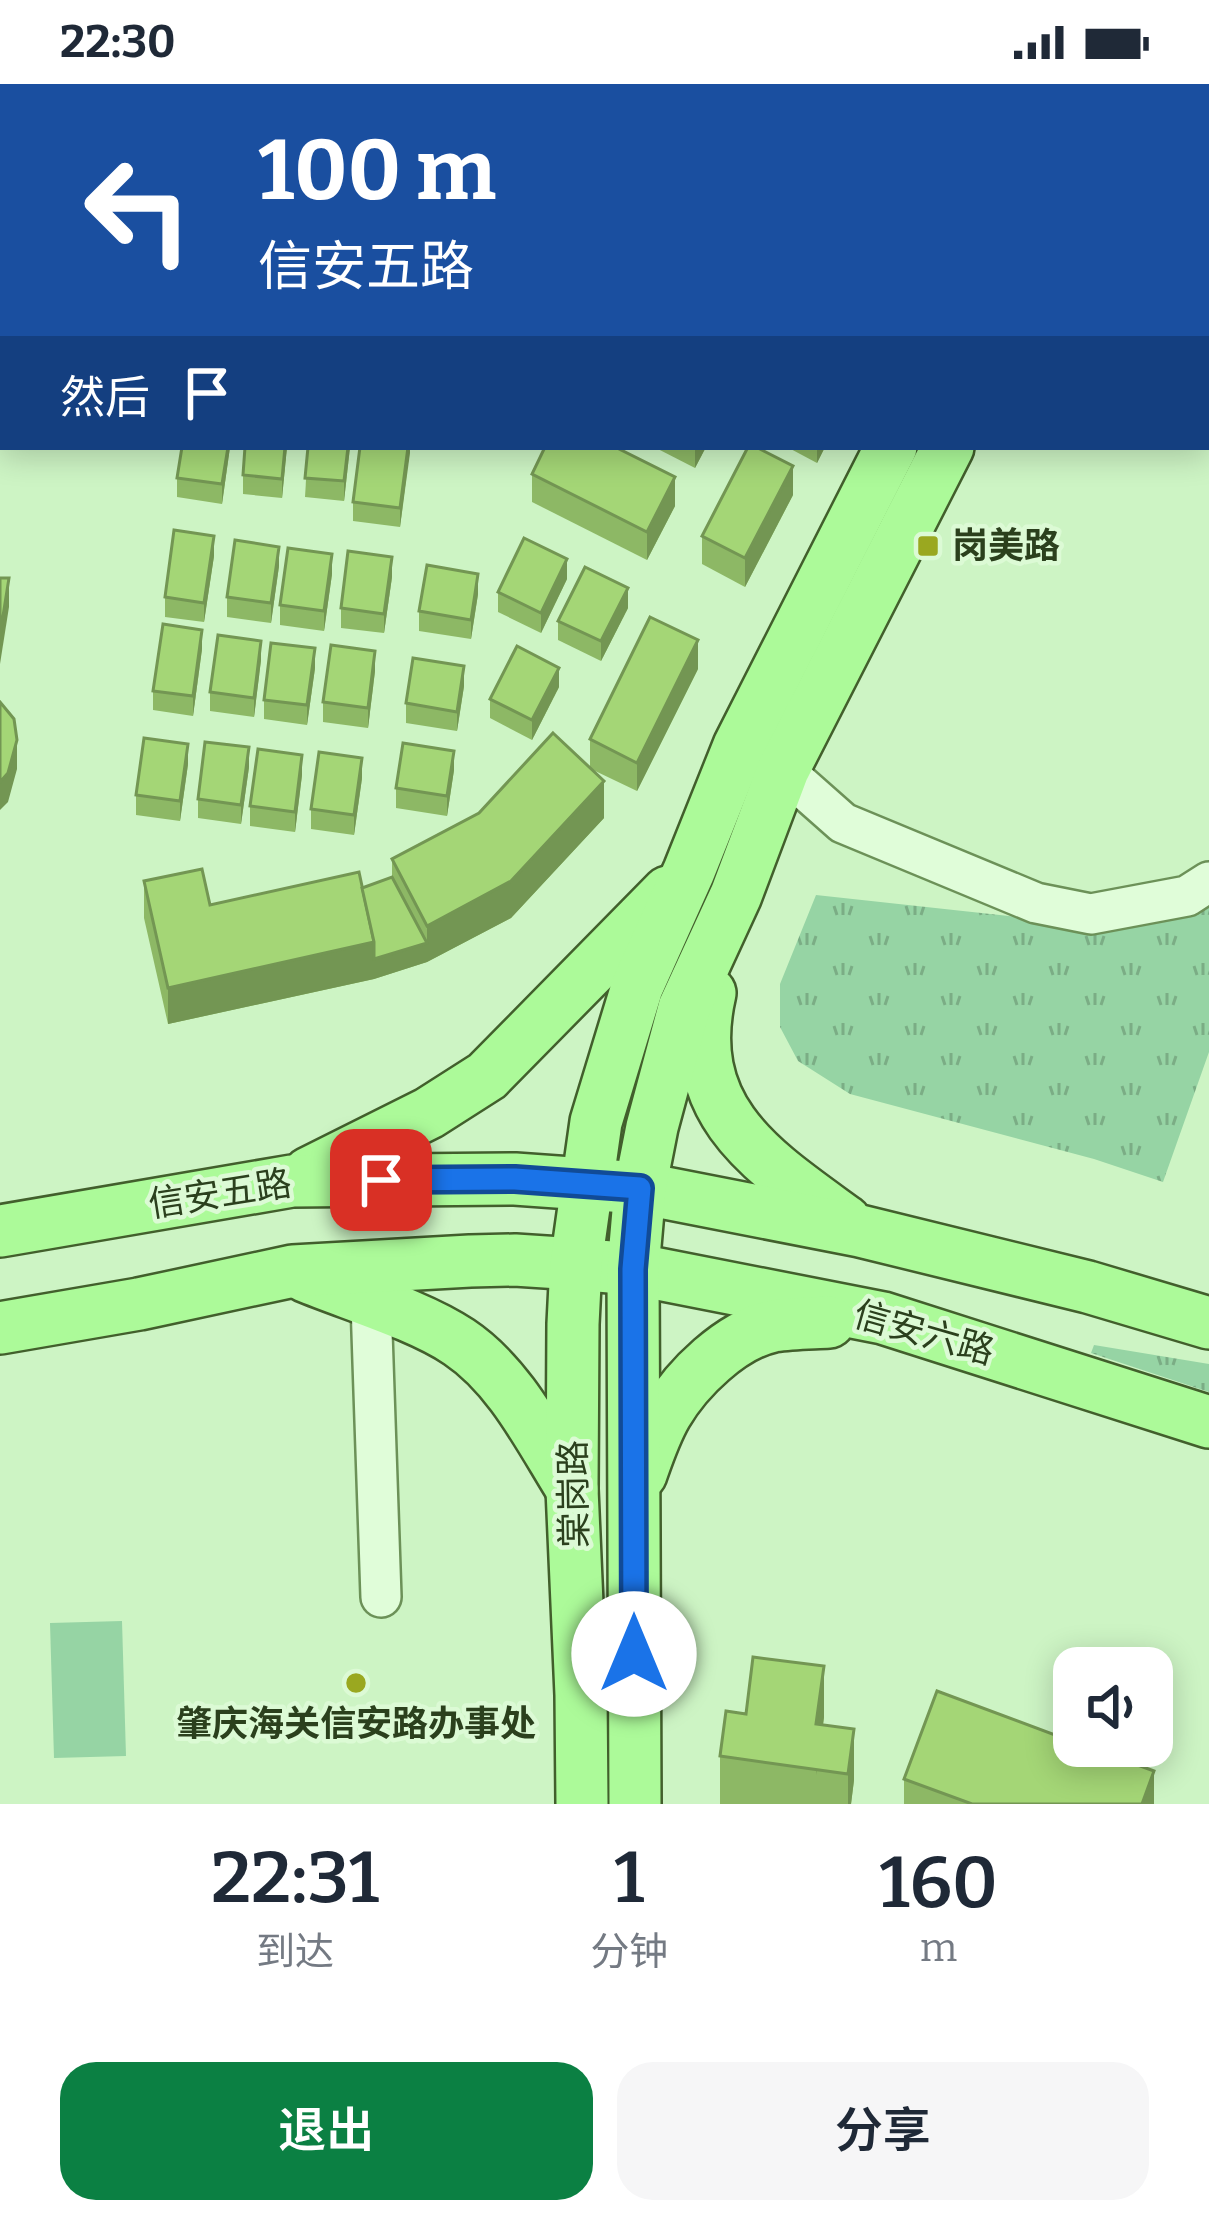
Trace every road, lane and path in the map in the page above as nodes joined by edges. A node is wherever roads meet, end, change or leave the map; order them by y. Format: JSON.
{"nodes":[{"id":1,"x":889,"y":450,"type":"edge"},
{"id":2,"x":946,"y":450,"type":"edge"},
{"id":3,"x":783,"y":770,"type":"junction"},
{"id":4,"x":689,"y":871,"type":"junction"},
{"id":5,"x":1209,"y":882,"type":"edge"},
{"id":6,"x":736,"y":895,"type":"junction"},
{"id":7,"x":637,"y":987,"type":"junction"},
{"id":8,"x":684,"y":1008,"type":"junction"},
{"id":9,"x":292,"y":1181,"type":"junction"},
{"id":10,"x":585,"y":1184,"type":"junction"},
{"id":11,"x":640,"y":1188,"type":"junction"},
{"id":12,"x":0,"y":1231,"type":"edge"},
{"id":13,"x":860,"y":1232,"type":"junction"},
{"id":14,"x":576,"y":1264,"type":"junction"},
{"id":15,"x":633,"y":1269,"type":"junction"},
{"id":16,"x":293,"y":1271,"type":"junction"},
{"id":17,"x":371,"y":1303,"type":"junction"},
{"id":18,"x":883,"y":1318,"type":"junction"},
{"id":19,"x":1209,"y":1323,"type":"edge"},
{"id":20,"x":0,"y":1328,"type":"edge"},
{"id":21,"x":1209,"y":1422,"type":"edge"},
{"id":22,"x":572,"y":1489,"type":"junction"},
{"id":23,"x":633,"y":1495,"type":"junction"},
{"id":24,"x":382,"y":1597,"type":"dead end"},
{"id":25,"x":634,"y":1694,"type":"junction"},
{"id":26,"x":581,"y":1695,"type":"junction"},
{"id":27,"x":582,"y":1804,"type":"edge"},
{"id":28,"x":635,"y":1804,"type":"edge"}],
"edges":[{"from":1,"to":4,"type":"main road"},
{"from":2,"to":3,"type":"main road"},
{"from":3,"to":5,"type":"lane"},
{"from":3,"to":6,"type":"main road"},
{"from":4,"to":7,"type":"main road"},
{"from":4,"to":9,"type":"main road"},
{"from":6,"to":8,"type":"main road"},
{"from":6,"to":13,"type":"main road"},
{"from":7,"to":8,"type":"main road"},
{"from":7,"to":10,"type":"main road"},
{"from":8,"to":11,"type":"main road"},
{"from":9,"to":10,"type":"main road","name":"信安五路"},
{"from":9,"to":12,"type":"main road","name":"信安五路"},
{"from":10,"to":11,"type":"main road","name":"信安五路"},
{"from":10,"to":14,"type":"main road","name":"棠岗路"},
{"from":11,"to":13,"type":"main road"},
{"from":11,"to":15,"type":"main road","name":"棠岗路"},
{"from":13,"to":19,"type":"main road"},
{"from":14,"to":15,"type":"main road","name":"信安六路"},
{"from":14,"to":16,"type":"main road"},
{"from":14,"to":22,"type":"main road","name":"棠岗路"},
{"from":15,"to":18,"type":"main road","name":"信安六路"},
{"from":15,"to":23,"type":"main road","name":"棠岗路"},
{"from":16,"to":17,"type":"main road"},
{"from":16,"to":20,"type":"main road"},
{"from":17,"to":22,"type":"main road"},
{"from":17,"to":24,"type":"lane"},
{"from":18,"to":21,"type":"main road","name":"信安六路"},
{"from":18,"to":23,"type":"main road"},
{"from":22,"to":26,"type":"main road","name":"棠岗路"},
{"from":23,"to":25,"type":"main road","name":"棠岗路"},
{"from":25,"to":26,"type":"main road"},
{"from":25,"to":28,"type":"main road","name":"棠岗路"},
{"from":26,"to":27,"type":"main road","name":"棠岗路"}]}
